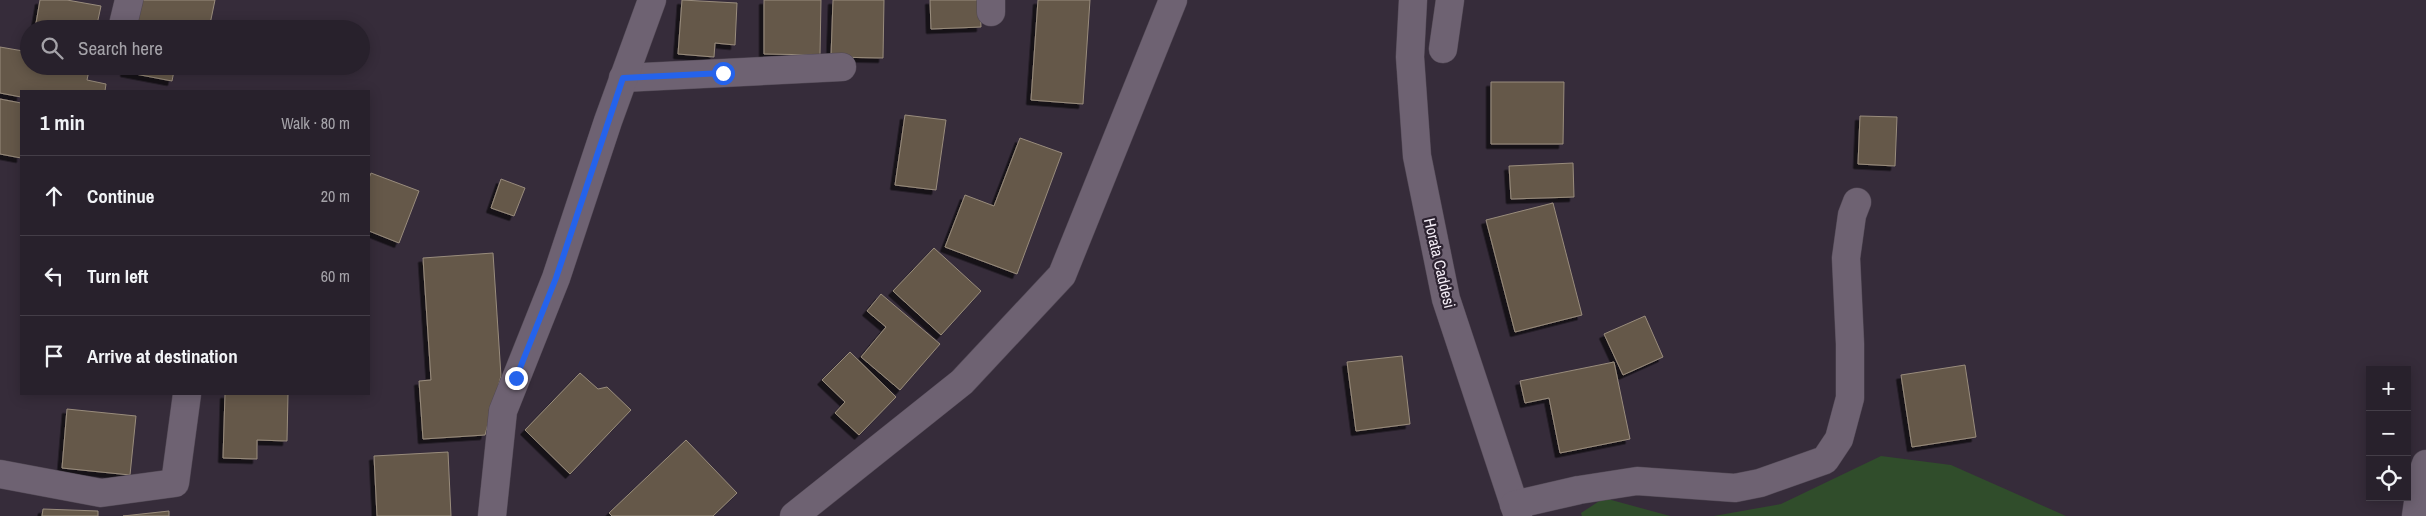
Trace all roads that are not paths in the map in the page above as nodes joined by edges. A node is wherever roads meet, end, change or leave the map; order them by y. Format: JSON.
{"nodes":[{"id":1,"x":129,"y":0,"type":"edge"},
{"id":2,"x":652,"y":0,"type":"edge"},
{"id":3,"x":1173,"y":0,"type":"edge"},
{"id":4,"x":1413,"y":0,"type":"edge"},
{"id":5,"x":1450,"y":0,"type":"edge"},
{"id":6,"x":124,"y":20,"type":"edge"},
{"id":7,"x":1443,"y":49,"type":"dead end"},
{"id":8,"x":842,"y":67,"type":"dead end"},
{"id":9,"x":623,"y":78,"type":"junction"},
{"id":10,"x":1857,"y":202,"type":"dead end"},
{"id":11,"x":187,"y":395,"type":"edge"},
{"id":12,"x":2426,"y":464,"type":"edge"},
{"id":13,"x":0,"y":474,"type":"edge"},
{"id":14,"x":1516,"y":510,"type":"edge"},
{"id":15,"x":492,"y":516,"type":"edge"},
{"id":16,"x":794,"y":516,"type":"edge"},
{"id":17,"x":2416,"y":516,"type":"edge"}],
"edges":[{"from":1,"to":6,"type":"street"},
{"from":2,"to":9,"type":"street"},
{"from":3,"to":16,"type":"street"},
{"from":4,"to":14,"type":"street","name":"Horata Caddesi"},
{"from":5,"to":7,"type":"street"},
{"from":8,"to":9,"type":"street"},
{"from":9,"to":15,"type":"street"},
{"from":10,"to":14,"type":"street"},
{"from":11,"to":13,"type":"street"},
{"from":12,"to":17,"type":"street"}]}
